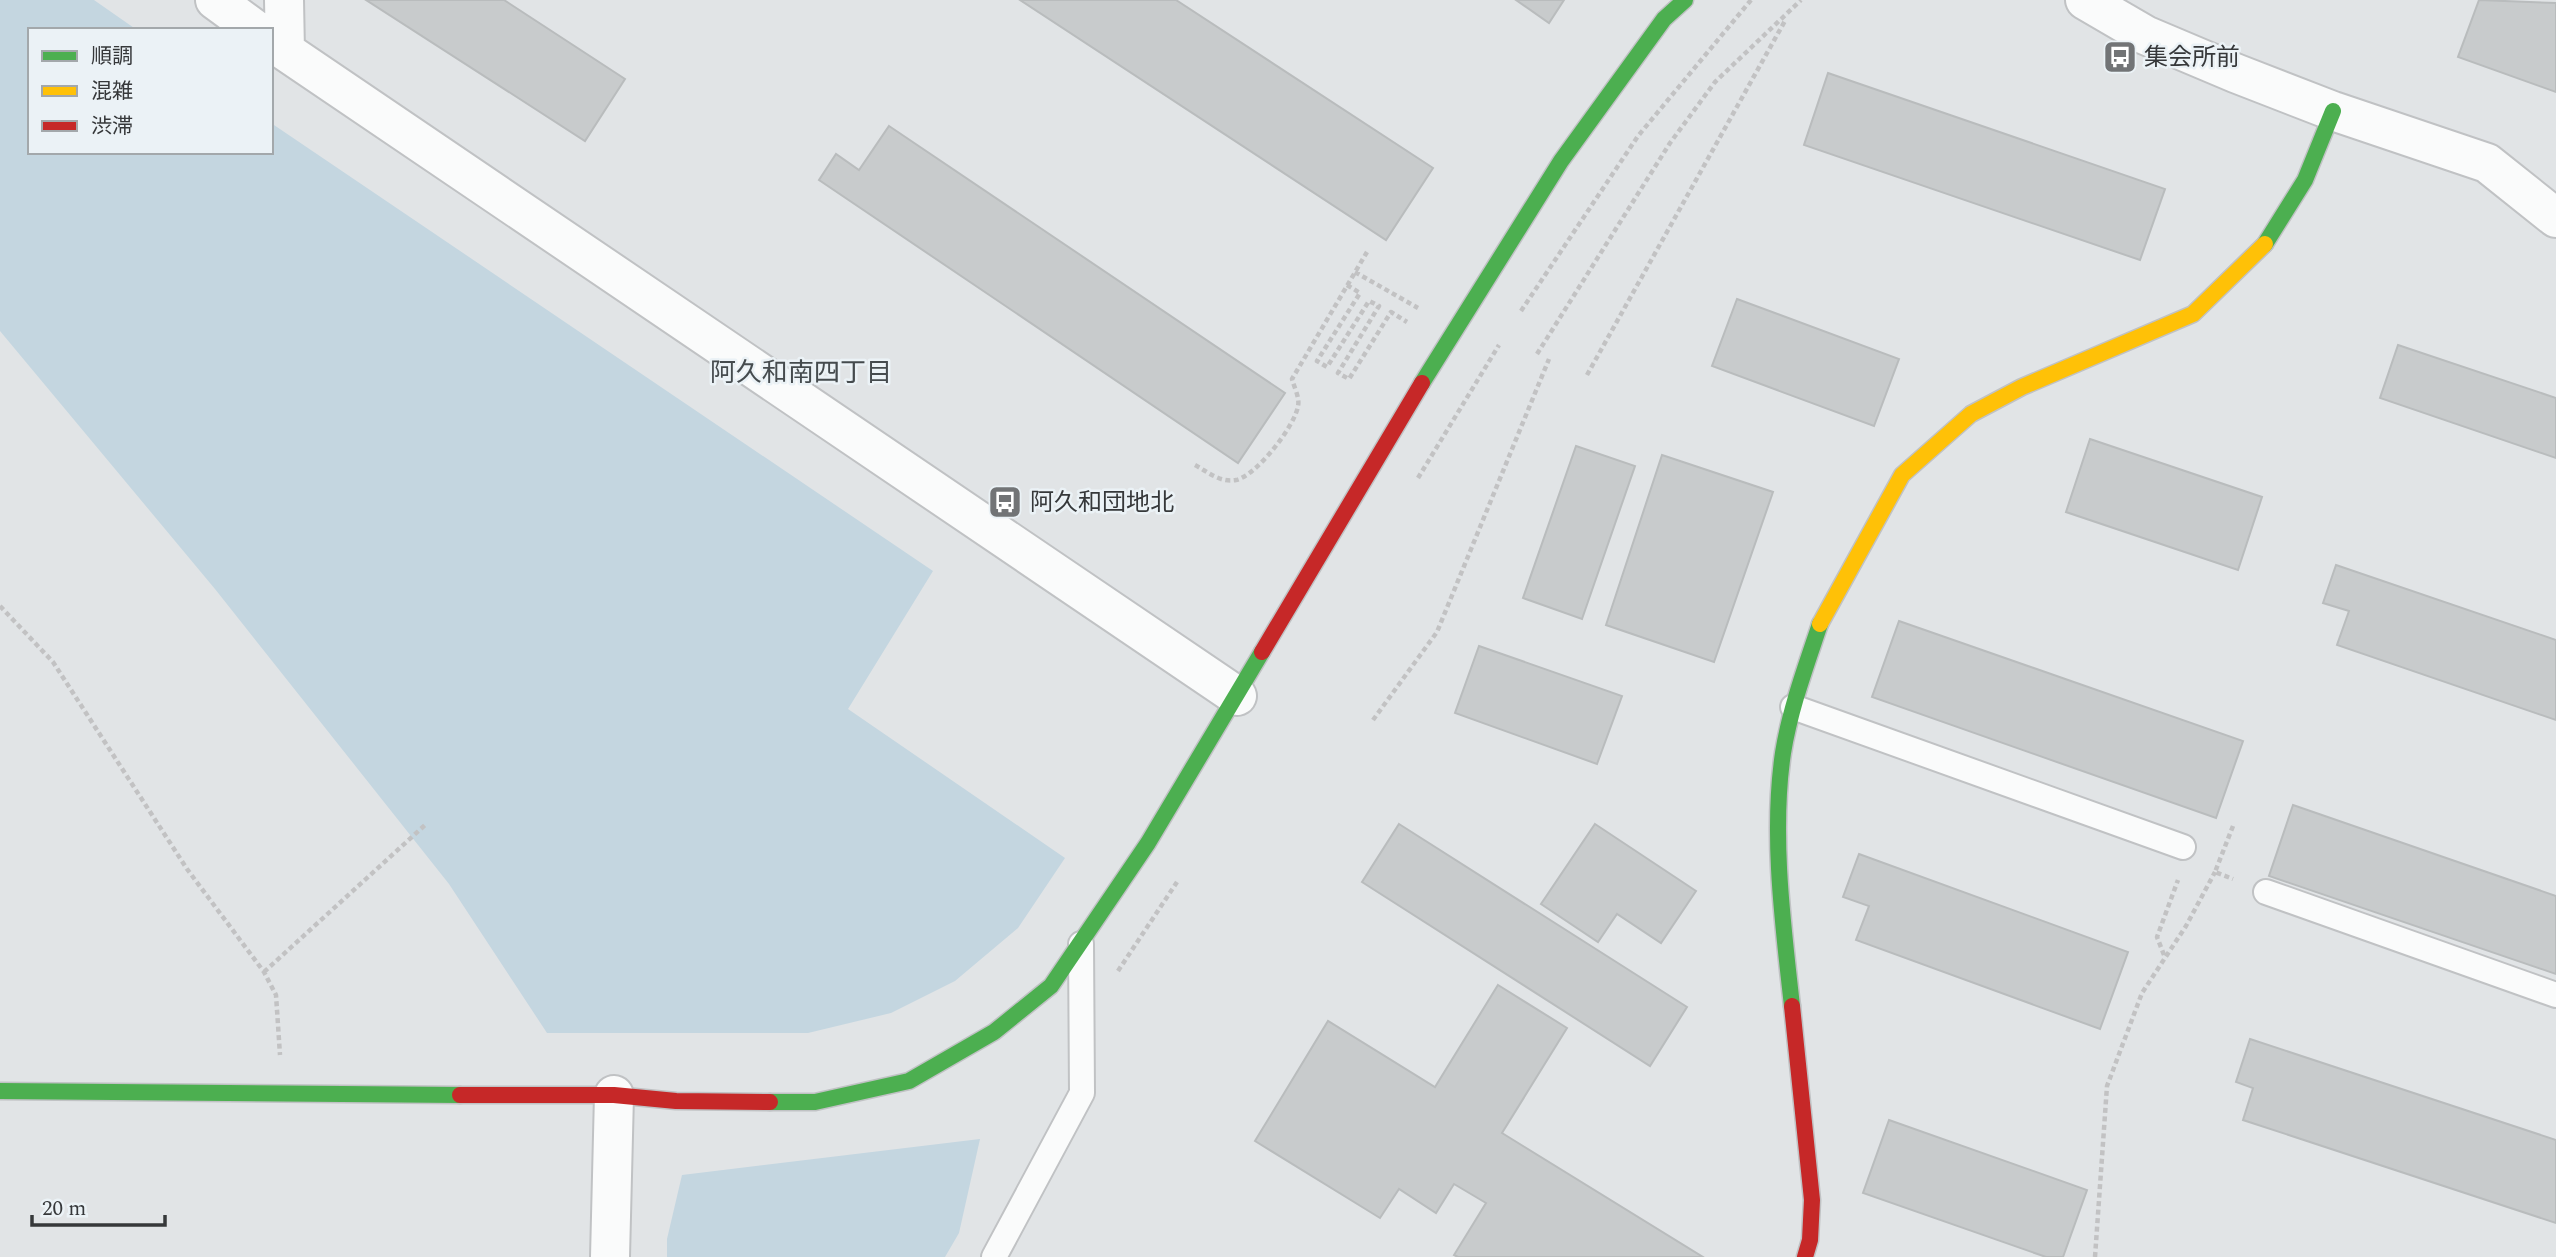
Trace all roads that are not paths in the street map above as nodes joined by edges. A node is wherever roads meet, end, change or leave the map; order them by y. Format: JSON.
{"nodes":[{"id":1,"x":215,"y":0,"type":"edge"},
{"id":2,"x":285,"y":0,"type":"edge"},
{"id":3,"x":1685,"y":0,"type":"edge"},
{"id":4,"x":2085,"y":0,"type":"edge"},
{"id":5,"x":254,"y":28,"type":"edge"},
{"id":6,"x":273,"y":34,"type":"edge"},
{"id":7,"x":273,"y":41,"type":"edge"},
{"id":8,"x":2333,"y":111,"type":"junction"},
{"id":9,"x":2556,"y":218,"type":"edge"},
{"id":10,"x":1237,"y":696,"type":"junction"},
{"id":11,"x":1793,"y":707,"type":"junction"},
{"id":12,"x":2183,"y":847,"type":"dead end"},
{"id":13,"x":2266,"y":892,"type":"dead end"},
{"id":14,"x":1081,"y":943,"type":"junction"},
{"id":15,"x":2556,"y":995,"type":"edge"},
{"id":16,"x":0,"y":1091,"type":"edge"},
{"id":17,"x":614,"y":1095,"type":"junction"},
{"id":18,"x":610,"y":1257,"type":"edge"},
{"id":19,"x":994,"y":1257,"type":"edge"},
{"id":20,"x":1805,"y":1257,"type":"edge"}],
"edges":[{"from":1,"to":5,"type":"street"},
{"from":2,"to":6,"type":"street"},
{"from":3,"to":10,"type":"street"},
{"from":4,"to":8,"type":"street"},
{"from":7,"to":10,"type":"street"},
{"from":8,"to":9,"type":"street"},
{"from":8,"to":11,"type":"street"},
{"from":10,"to":14,"type":"street"},
{"from":11,"to":12,"type":"lane"},
{"from":11,"to":20,"type":"street"},
{"from":13,"to":15,"type":"lane"},
{"from":14,"to":17,"type":"street"},
{"from":14,"to":19,"type":"lane"},
{"from":16,"to":17,"type":"street"},
{"from":17,"to":18,"type":"street"}]}
